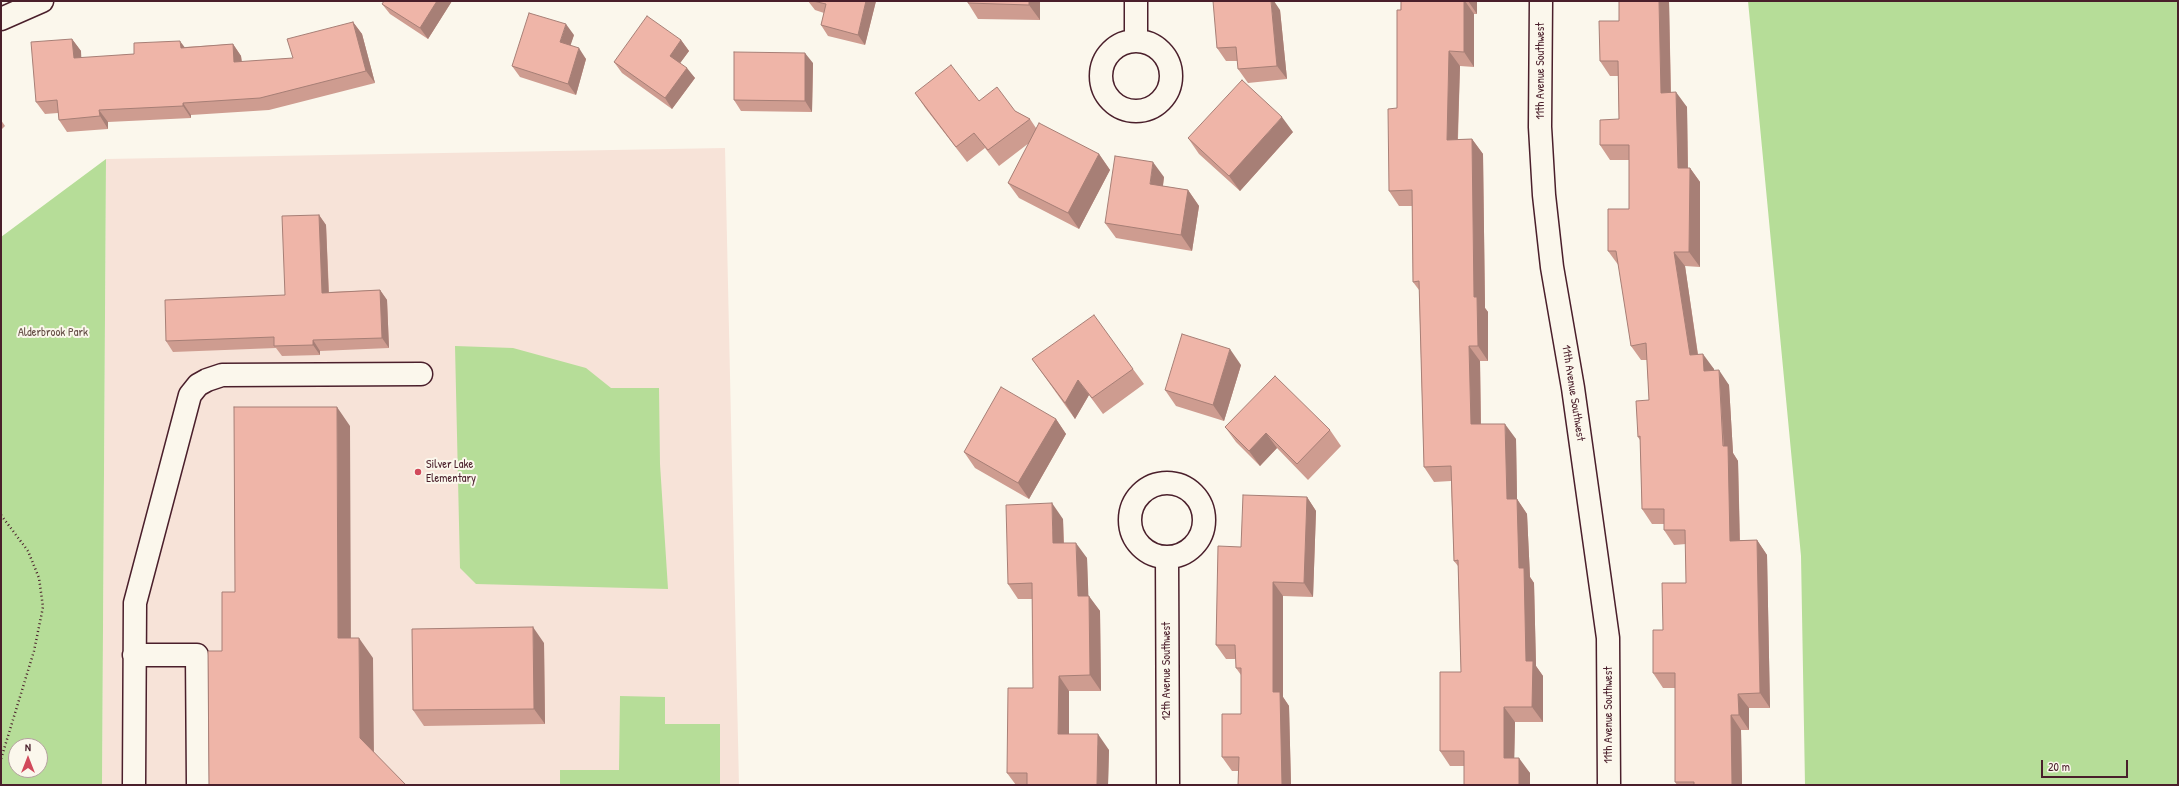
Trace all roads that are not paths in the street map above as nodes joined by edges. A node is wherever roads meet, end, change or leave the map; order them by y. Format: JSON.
{"nodes":[{"id":1,"x":42,"y":1,"type":"edge"},
{"id":2,"x":1136,"y":1,"type":"edge"},
{"id":3,"x":1541,"y":1,"type":"edge"},
{"id":4,"x":1,"y":19,"type":"edge"},
{"id":5,"x":1136,"y":41,"type":"dead end"},
{"id":6,"x":421,"y":374,"type":"dead end"},
{"id":7,"x":1167,"y":557,"type":"dead end"},
{"id":8,"x":134,"y":655,"type":"junction"},
{"id":9,"x":134,"y":785,"type":"edge"},
{"id":10,"x":198,"y":785,"type":"edge"},
{"id":11,"x":1168,"y":785,"type":"edge"},
{"id":12,"x":1609,"y":785,"type":"edge"}],
"edges":[{"from":1,"to":4,"type":"street"},
{"from":2,"to":5,"type":"street"},
{"from":3,"to":12,"type":"street","name":"11th Avenue Southwest"},
{"from":6,"to":8,"type":"street"},
{"from":7,"to":11,"type":"street","name":"12th Avenue Southwest"},
{"from":8,"to":9,"type":"street"},
{"from":8,"to":10,"type":"street"}]}
